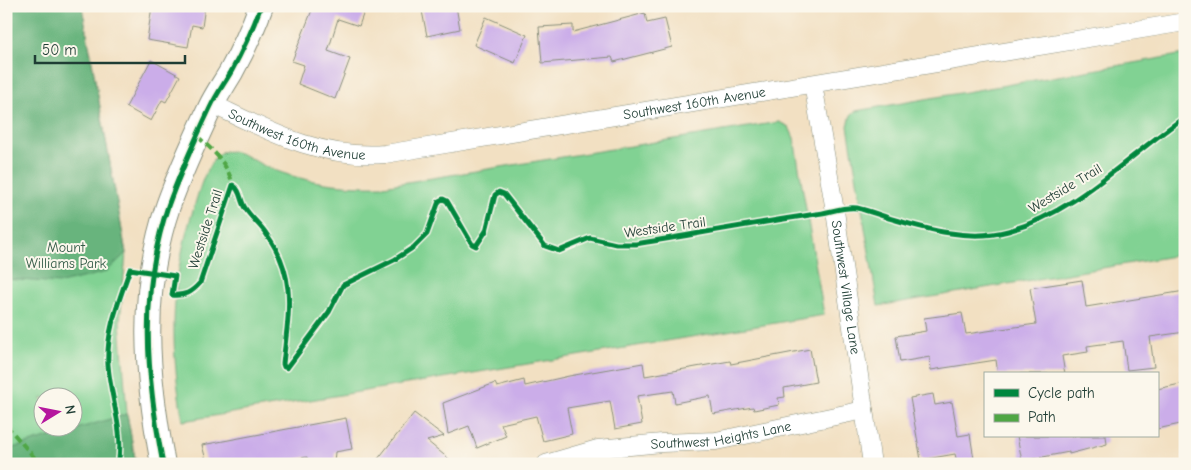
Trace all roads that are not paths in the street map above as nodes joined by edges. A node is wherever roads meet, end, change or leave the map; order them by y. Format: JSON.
{"nodes":[{"id":1,"x":261,"y":6,"type":"edge"},
{"id":2,"x":1185,"y":22,"type":"edge"},
{"id":3,"x":813,"y":84,"type":"junction"},
{"id":4,"x":212,"y":104,"type":"junction"},
{"id":5,"x":864,"y":410,"type":"junction"},
{"id":6,"x":163,"y":464,"type":"edge"},
{"id":7,"x":546,"y":464,"type":"edge"},
{"id":8,"x":872,"y":464,"type":"edge"}],
"edges":[{"from":1,"to":4,"type":"street"},
{"from":2,"to":3,"type":"street","name":"Southwest 160th Avenue"},
{"from":3,"to":4,"type":"street","name":"Southwest 160th Avenue"},
{"from":3,"to":5,"type":"street","name":"Southwest Village Lane"},
{"from":4,"to":6,"type":"street"},
{"from":5,"to":7,"type":"street","name":"Southwest Heights Lane"},
{"from":5,"to":8,"type":"street","name":"Southwest Village Lane"}]}
